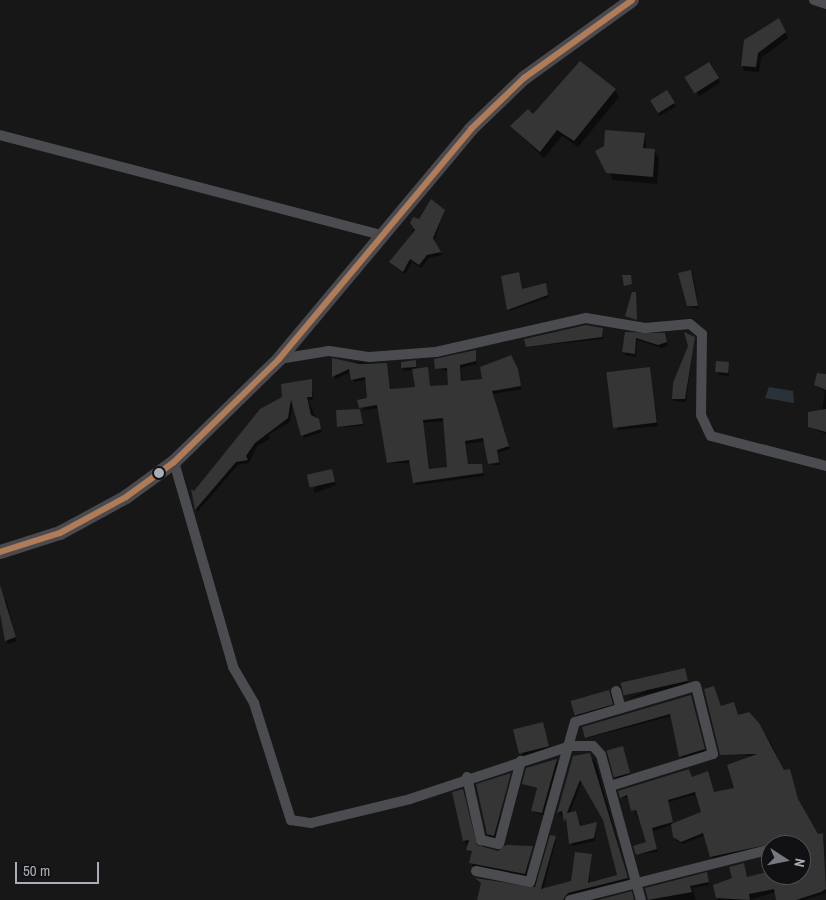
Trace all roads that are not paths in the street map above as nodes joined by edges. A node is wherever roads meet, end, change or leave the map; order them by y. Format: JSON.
{"nodes":[{"id":1,"x":632,"y":0,"type":"edge"},
{"id":2,"x":814,"y":0,"type":"edge"},
{"id":3,"x":826,"y":4,"type":"edge"},
{"id":4,"x":0,"y":135,"type":"edge"},
{"id":5,"x":380,"y":235,"type":"junction"},
{"id":6,"x":279,"y":359,"type":"junction"},
{"id":7,"x":174,"y":462,"type":"junction"},
{"id":8,"x":826,"y":466,"type":"edge"},
{"id":9,"x":0,"y":552,"type":"edge"},
{"id":10,"x":616,"y":690,"type":"dead end"},
{"id":11,"x":621,"y":708,"type":"junction"},
{"id":12,"x":570,"y":746,"type":"junction"},
{"id":13,"x":520,"y":761,"type":"junction"},
{"id":14,"x":468,"y":777,"type":"junction"},
{"id":15,"x":610,"y":786,"type":"junction"},
{"id":16,"x":761,"y":852,"type":"edge"},
{"id":17,"x":476,"y":871,"type":"dead end"},
{"id":18,"x":637,"y":884,"type":"junction"},
{"id":19,"x":585,"y":898,"type":"edge"},
{"id":20,"x":570,"y":900,"type":"edge"},
{"id":21,"x":641,"y":900,"type":"edge"}],
"edges":[{"from":1,"to":5,"type":"street"},
{"from":2,"to":3,"type":"street"},
{"from":4,"to":5,"type":"street"},
{"from":5,"to":6,"type":"street"},
{"from":6,"to":7,"type":"street"},
{"from":6,"to":8,"type":"street"},
{"from":7,"to":9,"type":"street"},
{"from":7,"to":14,"type":"street"},
{"from":10,"to":11,"type":"street"},
{"from":11,"to":12,"type":"street"},
{"from":11,"to":15,"type":"street"},
{"from":12,"to":13,"type":"street"},
{"from":12,"to":15,"type":"street"},
{"from":12,"to":17,"type":"street"},
{"from":13,"to":14,"type":"street"},
{"from":13,"to":14,"type":"street"},
{"from":15,"to":18,"type":"street"},
{"from":16,"to":18,"type":"street"},
{"from":18,"to":19,"type":"street"},
{"from":18,"to":21,"type":"street"},
{"from":19,"to":20,"type":"street"}]}
